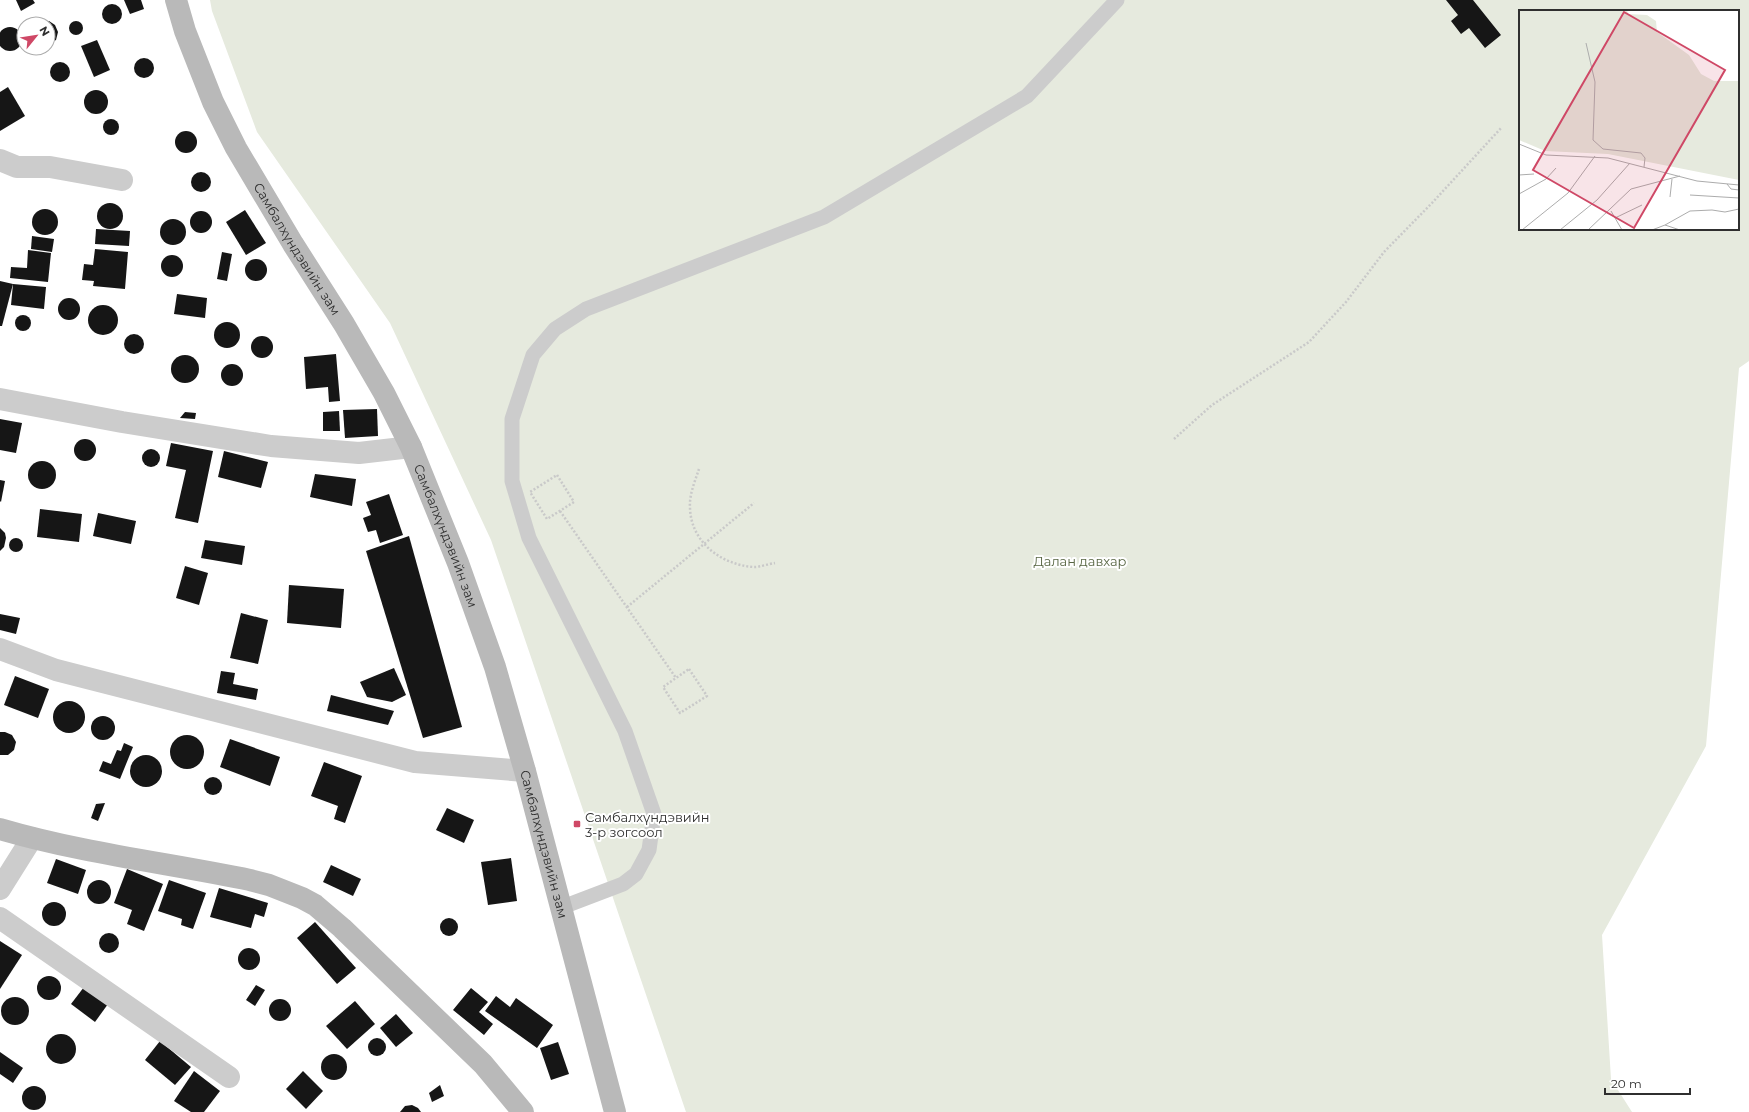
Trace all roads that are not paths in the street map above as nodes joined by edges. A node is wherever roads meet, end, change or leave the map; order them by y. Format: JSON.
{"nodes":[{"id":1,"x":176,"y":0,"type":"edge"},
{"id":2,"x":1117,"y":0,"type":"edge"},
{"id":3,"x":0,"y":160,"type":"edge"},
{"id":4,"x":122,"y":180,"type":"dead end"},
{"id":5,"x":0,"y":399,"type":"edge"},
{"id":6,"x":411,"y":447,"type":"junction"},
{"id":7,"x":0,"y":649,"type":"edge"},
{"id":8,"x":525,"y":771,"type":"junction"},
{"id":9,"x":0,"y":829,"type":"edge"},
{"id":10,"x":32,"y":838,"type":"junction"},
{"id":11,"x":0,"y":889,"type":"edge"},
{"id":12,"x":560,"y":908,"type":"junction"},
{"id":13,"x":0,"y":918,"type":"edge"},
{"id":14,"x":229,"y":1077,"type":"dead end"},
{"id":15,"x":523,"y":1112,"type":"edge"},
{"id":16,"x":615,"y":1112,"type":"edge"}],
"edges":[{"from":1,"to":6,"type":"street","name":"Самбалхүндэвийн зам"},
{"from":2,"to":12,"type":"lane"},
{"from":3,"to":4,"type":"street"},
{"from":5,"to":6,"type":"street"},
{"from":6,"to":8,"type":"street","name":"Самбалхүндэвийн зам"},
{"from":7,"to":8,"type":"street"},
{"from":8,"to":12,"type":"street","name":"Самбалхүндэвийн зам"},
{"from":9,"to":10,"type":"street"},
{"from":10,"to":11,"type":"street"},
{"from":10,"to":15,"type":"street"},
{"from":12,"to":16,"type":"street","name":"Самбалхүндэвийн зам"},
{"from":13,"to":14,"type":"street"}]}
